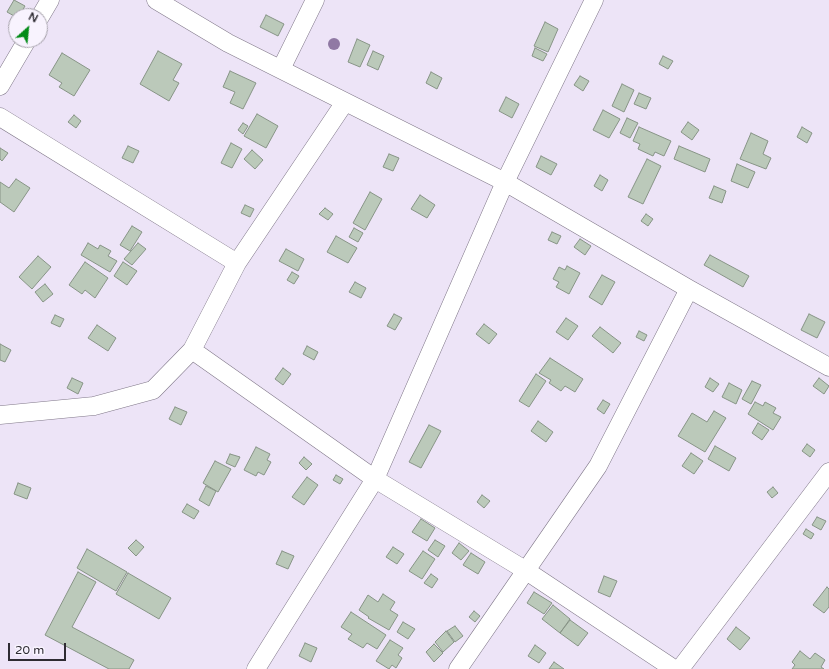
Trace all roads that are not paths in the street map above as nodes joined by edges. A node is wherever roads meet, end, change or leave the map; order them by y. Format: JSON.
{"nodes":[{"id":1,"x":156,"y":0,"type":"edge"},
{"id":2,"x":315,"y":0,"type":"edge"},
{"id":3,"x":594,"y":0,"type":"edge"},
{"id":4,"x":22,"y":48,"type":"edge"},
{"id":5,"x":281,"y":69,"type":"junction"},
{"id":6,"x":0,"y":86,"type":"edge"},
{"id":7,"x":345,"y":102,"type":"junction"},
{"id":8,"x":0,"y":117,"type":"edge"},
{"id":9,"x":505,"y":182,"type":"junction"},
{"id":10,"x":237,"y":263,"type":"junction"},
{"id":11,"x":689,"y":289,"type":"junction"},
{"id":12,"x":192,"y":350,"type":"junction"},
{"id":13,"x":829,"y":367,"type":"edge"},
{"id":14,"x":0,"y":415,"type":"edge"},
{"id":15,"x":829,"y":472,"type":"edge"},
{"id":16,"x":375,"y":479,"type":"junction"},
{"id":17,"x":525,"y":570,"type":"junction"},
{"id":18,"x":256,"y":669,"type":"edge"},
{"id":19,"x":458,"y":669,"type":"edge"},
{"id":20,"x":674,"y":669,"type":"edge"},
{"id":21,"x":680,"y":669,"type":"edge"}],
"edges":[{"from":1,"to":5,"type":"street"},
{"from":2,"to":5,"type":"street"},
{"from":3,"to":9,"type":"street"},
{"from":4,"to":6,"type":"street"},
{"from":5,"to":7,"type":"street"},
{"from":7,"to":9,"type":"street"},
{"from":7,"to":10,"type":"street"},
{"from":8,"to":10,"type":"street"},
{"from":9,"to":11,"type":"street"},
{"from":9,"to":16,"type":"street"},
{"from":10,"to":12,"type":"street"},
{"from":11,"to":13,"type":"street"},
{"from":11,"to":17,"type":"street"},
{"from":12,"to":14,"type":"street"},
{"from":12,"to":16,"type":"street"},
{"from":15,"to":21,"type":"street"},
{"from":16,"to":17,"type":"street"},
{"from":16,"to":18,"type":"street"},
{"from":17,"to":19,"type":"street"},
{"from":17,"to":20,"type":"street"}]}
